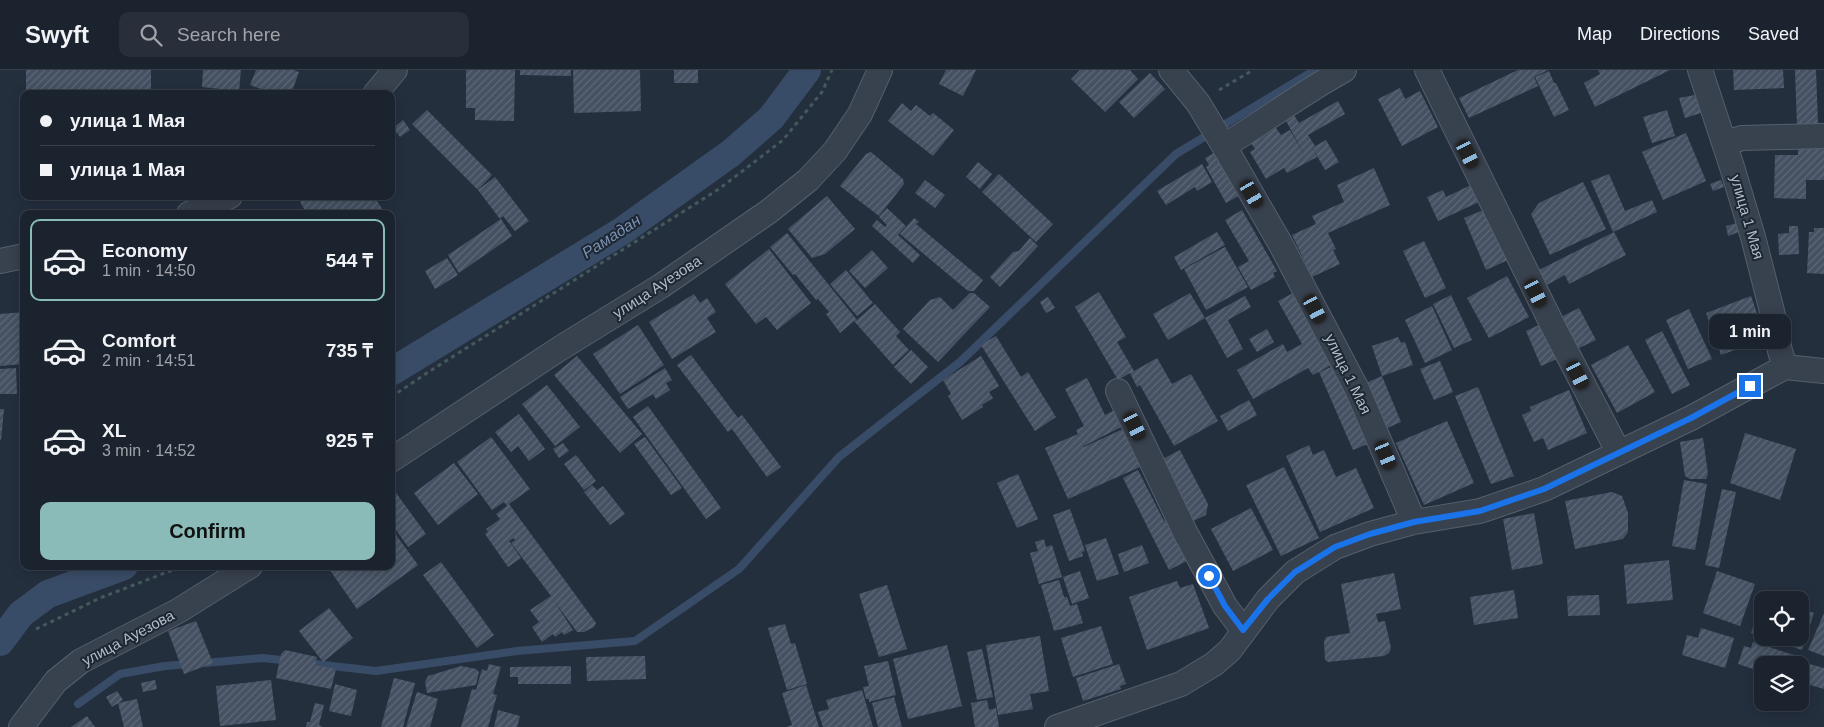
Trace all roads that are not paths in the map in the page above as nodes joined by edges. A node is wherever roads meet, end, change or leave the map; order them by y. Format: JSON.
{"nodes":[{"id":1,"x":395,"y":70,"type":"edge"},
{"id":2,"x":880,"y":70,"type":"edge"},
{"id":3,"x":1171,"y":70,"type":"edge"},
{"id":4,"x":1344,"y":70,"type":"edge"},
{"id":5,"x":1427,"y":70,"type":"edge"},
{"id":6,"x":1700,"y":70,"type":"edge"},
{"id":7,"x":378,"y":90,"type":"edge"},
{"id":8,"x":1824,"y":136,"type":"edge"},
{"id":9,"x":1724,"y":143,"type":"junction"},
{"id":10,"x":1224,"y":146,"type":"junction"},
{"id":11,"x":221,"y":200,"type":"edge"},
{"id":12,"x":198,"y":210,"type":"edge"},
{"id":13,"x":20,"y":257,"type":"edge"},
{"id":14,"x":0,"y":261,"type":"edge"},
{"id":15,"x":1785,"y":366,"type":"junction"},
{"id":16,"x":1824,"y":371,"type":"edge"},
{"id":17,"x":1118,"y":391,"type":"dead end"},
{"id":18,"x":1619,"y":453,"type":"junction"},
{"id":19,"x":395,"y":457,"type":"edge"},
{"id":20,"x":1414,"y":522,"type":"junction"},
{"id":21,"x":244,"y":570,"type":"edge"},
{"id":22,"x":1243,"y":630,"type":"junction"},
{"id":23,"x":21,"y":727,"type":"edge"},
{"id":24,"x":1057,"y":727,"type":"edge"}],
"edges":[{"from":1,"to":7,"type":"street"},
{"from":2,"to":19,"type":"street","name":"улица Ауезова"},
{"from":3,"to":10,"type":"street"},
{"from":4,"to":10,"type":"street"},
{"from":5,"to":18,"type":"street"},
{"from":6,"to":9,"type":"street","name":"улица 1 Мая"},
{"from":8,"to":9,"type":"street"},
{"from":9,"to":15,"type":"street","name":"улица 1 Мая"},
{"from":10,"to":20,"type":"street","name":"улица 1 Мая"},
{"from":11,"to":12,"type":"street"},
{"from":13,"to":14,"type":"street"},
{"from":15,"to":16,"type":"street"},
{"from":15,"to":18,"type":"street"},
{"from":17,"to":22,"type":"street"},
{"from":18,"to":20,"type":"street"},
{"from":20,"to":22,"type":"street"},
{"from":21,"to":23,"type":"street","name":"улица Ауезова"},
{"from":22,"to":24,"type":"street"}]}
